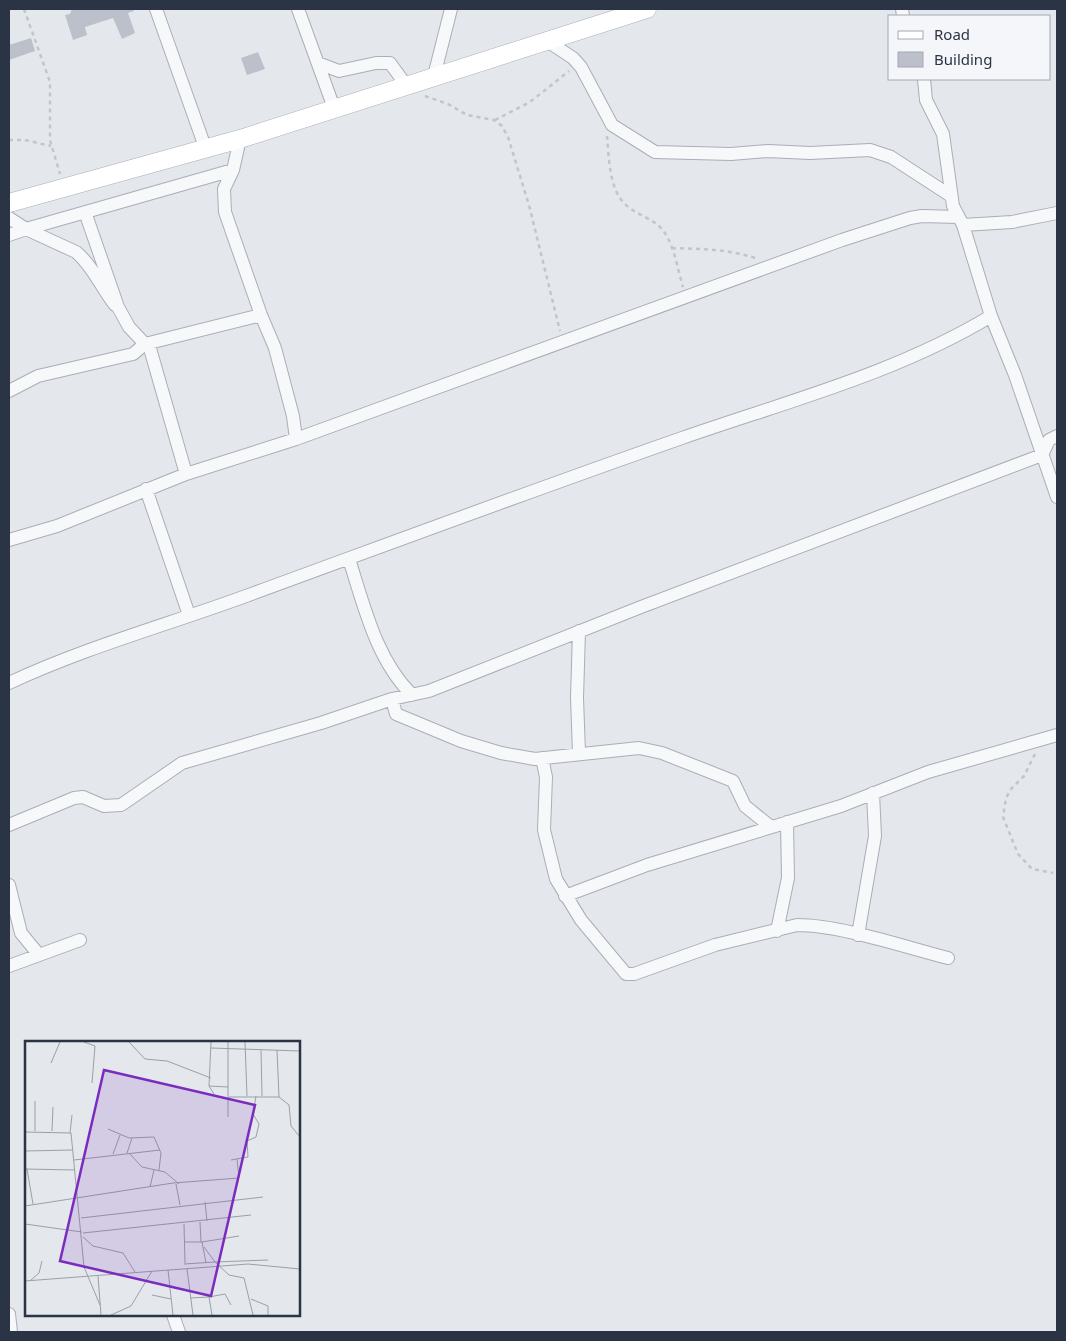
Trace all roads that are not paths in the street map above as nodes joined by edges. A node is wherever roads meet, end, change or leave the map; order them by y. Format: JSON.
{"nodes":[{"id":1,"x":156,"y":9,"type":"edge"},
{"id":2,"x":298,"y":9,"type":"edge"},
{"id":3,"x":451,"y":9,"type":"edge"},
{"id":4,"x":647,"y":9,"type":"edge"},
{"id":5,"x":547,"y":42,"type":"junction"},
{"id":6,"x":318,"y":63,"type":"junction"},
{"id":7,"x":434,"y":76,"type":"junction"},
{"id":8,"x":924,"y":80,"type":"edge"},
{"id":9,"x":403,"y":86,"type":"junction"},
{"id":10,"x":334,"y":108,"type":"junction"},
{"id":11,"x":240,"y":139,"type":"junction"},
{"id":12,"x":205,"y":148,"type":"junction"},
{"id":13,"x":233,"y":170,"type":"junction"},
{"id":14,"x":951,"y":196,"type":"junction"},
{"id":15,"x":9,"y":204,"type":"edge"},
{"id":16,"x":85,"y":212,"type":"junction"},
{"id":17,"x":1057,"y":213,"type":"edge"},
{"id":18,"x":9,"y":218,"type":"edge"},
{"id":19,"x":960,"y":221,"type":"junction"},
{"id":20,"x":26,"y":229,"type":"junction"},
{"id":21,"x":9,"y":235,"type":"edge"},
{"id":22,"x":121,"y":312,"type":"junction"},
{"id":23,"x":261,"y":315,"type":"junction"},
{"id":24,"x":990,"y":316,"type":"junction"},
{"id":25,"x":147,"y":345,"type":"junction"},
{"id":26,"x":9,"y":392,"type":"edge"},
{"id":27,"x":1057,"y":436,"type":"edge"},
{"id":28,"x":296,"y":438,"type":"junction"},
{"id":29,"x":1042,"y":455,"type":"junction"},
{"id":30,"x":186,"y":474,"type":"junction"},
{"id":31,"x":146,"y":489,"type":"junction"},
{"id":32,"x":1057,"y":497,"type":"edge"},
{"id":33,"x":9,"y":540,"type":"edge"},
{"id":34,"x":349,"y":560,"type":"junction"},
{"id":35,"x":189,"y":615,"type":"junction"},
{"id":36,"x":579,"y":632,"type":"junction"},
{"id":37,"x":9,"y":683,"type":"edge"},
{"id":38,"x":412,"y":695,"type":"junction"},
{"id":39,"x":392,"y":699,"type":"junction"},
{"id":40,"x":1057,"y":735,"type":"edge"},
{"id":41,"x":579,"y":753,"type":"junction"},
{"id":42,"x":542,"y":758,"type":"junction"},
{"id":43,"x":873,"y":793,"type":"junction"},
{"id":44,"x":787,"y":822,"type":"junction"},
{"id":45,"x":9,"y":825,"type":"edge"},
{"id":46,"x":771,"y":827,"type":"junction"},
{"id":47,"x":9,"y":885,"type":"edge"},
{"id":48,"x":565,"y":896,"type":"junction"},
{"id":49,"x":777,"y":931,"type":"junction"},
{"id":50,"x":858,"y":935,"type":"junction"},
{"id":51,"x":80,"y":940,"type":"dead end"},
{"id":52,"x":38,"y":955,"type":"junction"},
{"id":53,"x":948,"y":958,"type":"dead end"},
{"id":54,"x":9,"y":966,"type":"edge"},
{"id":55,"x":9,"y":1314,"type":"edge"},
{"id":56,"x":173,"y":1316,"type":"edge"},
{"id":57,"x":11,"y":1332,"type":"edge"},
{"id":58,"x":179,"y":1332,"type":"edge"}],
"edges":[{"from":1,"to":12,"type":"street"},
{"from":2,"to":6,"type":"street"},
{"from":3,"to":7,"type":"street"},
{"from":4,"to":5,"type":"main road"},
{"from":5,"to":7,"type":"main road"},
{"from":5,"to":14,"type":"street"},
{"from":6,"to":9,"type":"street"},
{"from":6,"to":10,"type":"street"},
{"from":7,"to":9,"type":"main road"},
{"from":8,"to":14,"type":"street"},
{"from":9,"to":10,"type":"main road"},
{"from":10,"to":11,"type":"main road"},
{"from":11,"to":12,"type":"main road"},
{"from":11,"to":13,"type":"street"},
{"from":12,"to":15,"type":"main road"},
{"from":13,"to":16,"type":"street"},
{"from":13,"to":23,"type":"street"},
{"from":14,"to":19,"type":"street"},
{"from":16,"to":20,"type":"street"},
{"from":16,"to":22,"type":"street"},
{"from":17,"to":19,"type":"street"},
{"from":18,"to":20,"type":"street"},
{"from":19,"to":24,"type":"street"},
{"from":19,"to":28,"type":"street"},
{"from":20,"to":21,"type":"street"},
{"from":20,"to":22,"type":"street"},
{"from":22,"to":25,"type":"street"},
{"from":23,"to":25,"type":"street"},
{"from":23,"to":28,"type":"street"},
{"from":24,"to":29,"type":"street"},
{"from":24,"to":34,"type":"street"},
{"from":25,"to":26,"type":"street"},
{"from":25,"to":30,"type":"street"},
{"from":27,"to":29,"type":"street"},
{"from":28,"to":30,"type":"street"},
{"from":29,"to":32,"type":"street"},
{"from":29,"to":36,"type":"street"},
{"from":30,"to":31,"type":"street"},
{"from":31,"to":33,"type":"street"},
{"from":31,"to":35,"type":"street"},
{"from":34,"to":35,"type":"street"},
{"from":34,"to":38,"type":"street"},
{"from":35,"to":37,"type":"street"},
{"from":36,"to":38,"type":"street"},
{"from":36,"to":41,"type":"street"},
{"from":38,"to":39,"type":"street"},
{"from":39,"to":42,"type":"street"},
{"from":39,"to":45,"type":"street"},
{"from":40,"to":43,"type":"street"},
{"from":41,"to":42,"type":"street"},
{"from":41,"to":46,"type":"street"},
{"from":42,"to":48,"type":"street"},
{"from":43,"to":44,"type":"street"},
{"from":43,"to":50,"type":"street"},
{"from":44,"to":46,"type":"street"},
{"from":44,"to":49,"type":"street"},
{"from":46,"to":48,"type":"street"},
{"from":47,"to":52,"type":"street"},
{"from":48,"to":49,"type":"street"},
{"from":49,"to":50,"type":"street"},
{"from":50,"to":53,"type":"street"},
{"from":51,"to":52,"type":"street"},
{"from":52,"to":54,"type":"street"},
{"from":55,"to":57,"type":"street"},
{"from":56,"to":58,"type":"street"}]}
